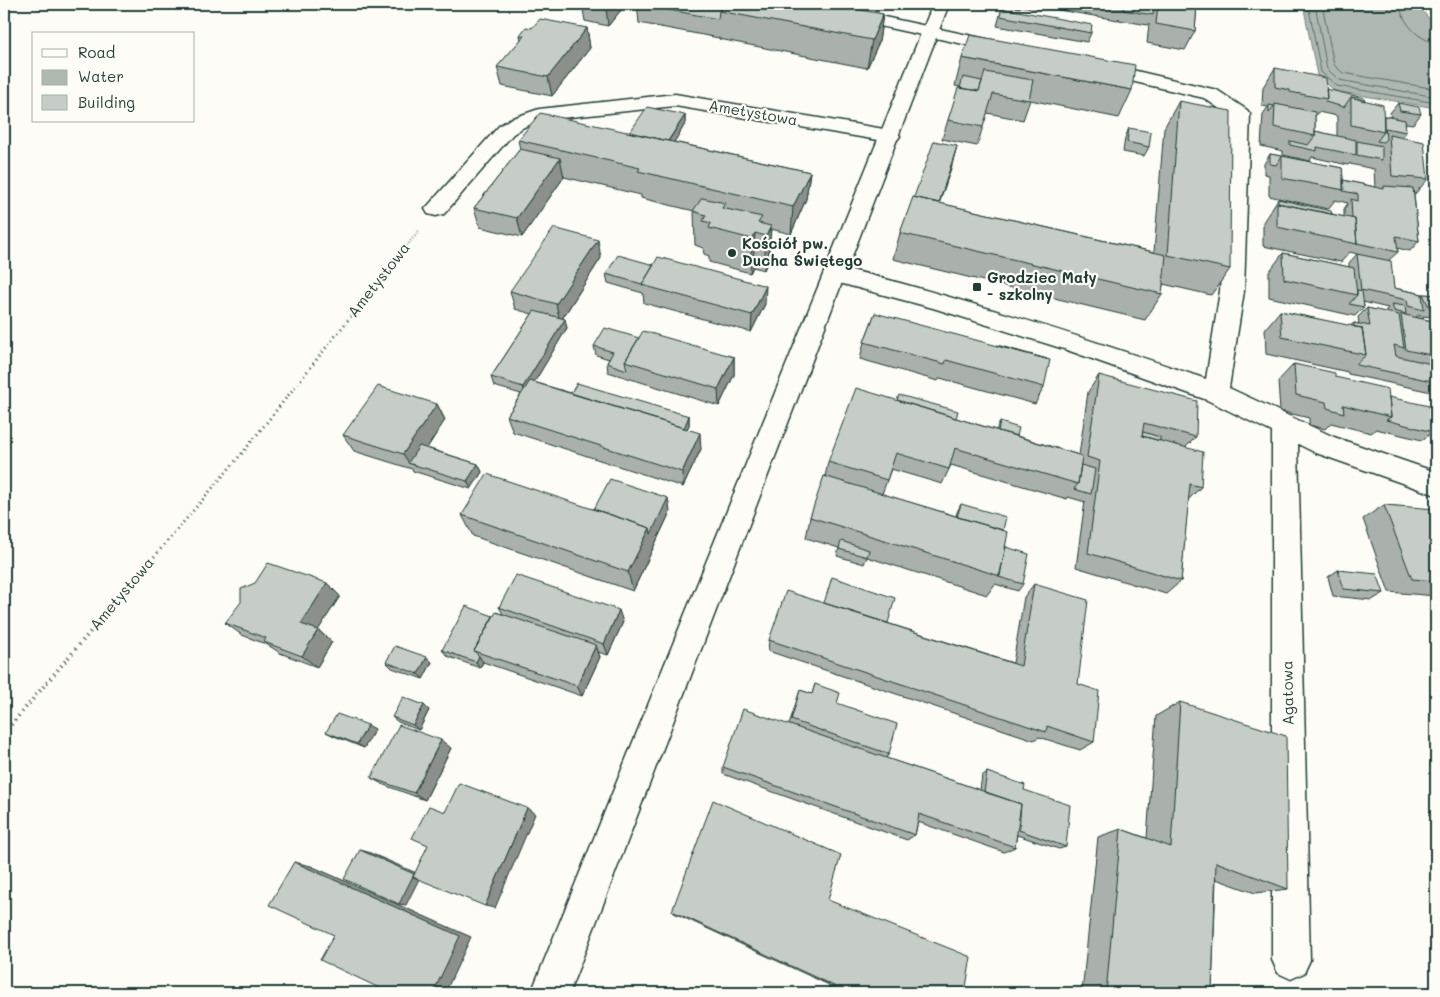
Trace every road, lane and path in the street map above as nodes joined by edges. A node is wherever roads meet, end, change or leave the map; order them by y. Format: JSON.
{"nodes":[{"id":1,"x":801,"y":4,"type":"edge"},
{"id":2,"x":941,"y":4,"type":"edge"},
{"id":3,"x":930,"y":32,"type":"junction"},
{"id":4,"x":1028,"y":53,"type":"edge"},
{"id":5,"x":1076,"y":64,"type":"edge"},
{"id":6,"x":890,"y":136,"type":"junction"},
{"id":7,"x":436,"y":209,"type":"joint"},
{"id":8,"x":836,"y":274,"type":"junction"},
{"id":9,"x":1216,"y":393,"type":"junction"},
{"id":10,"x":1284,"y":426,"type":"junction"},
{"id":11,"x":1436,"y":483,"type":"edge"},
{"id":12,"x":4,"y":733,"type":"edge"},
{"id":13,"x":1291,"y":960,"type":"dead end"},
{"id":14,"x":550,"y":993,"type":"edge"}],
"edges":[{"from":1,"to":3,"type":"street"},
{"from":2,"to":3,"type":"street"},
{"from":3,"to":4,"type":"street"},
{"from":3,"to":6,"type":"street"},
{"from":5,"to":9,"type":"street"},
{"from":6,"to":7,"type":"street","name":"Ametystowa"},
{"from":6,"to":8,"type":"street"},
{"from":7,"to":12,"type":"path","name":"Ametystowa"},
{"from":8,"to":9,"type":"street"},
{"from":8,"to":14,"type":"street"},
{"from":9,"to":10,"type":"street"},
{"from":10,"to":11,"type":"street"},
{"from":10,"to":13,"type":"street","name":"Agatowa"}]}
